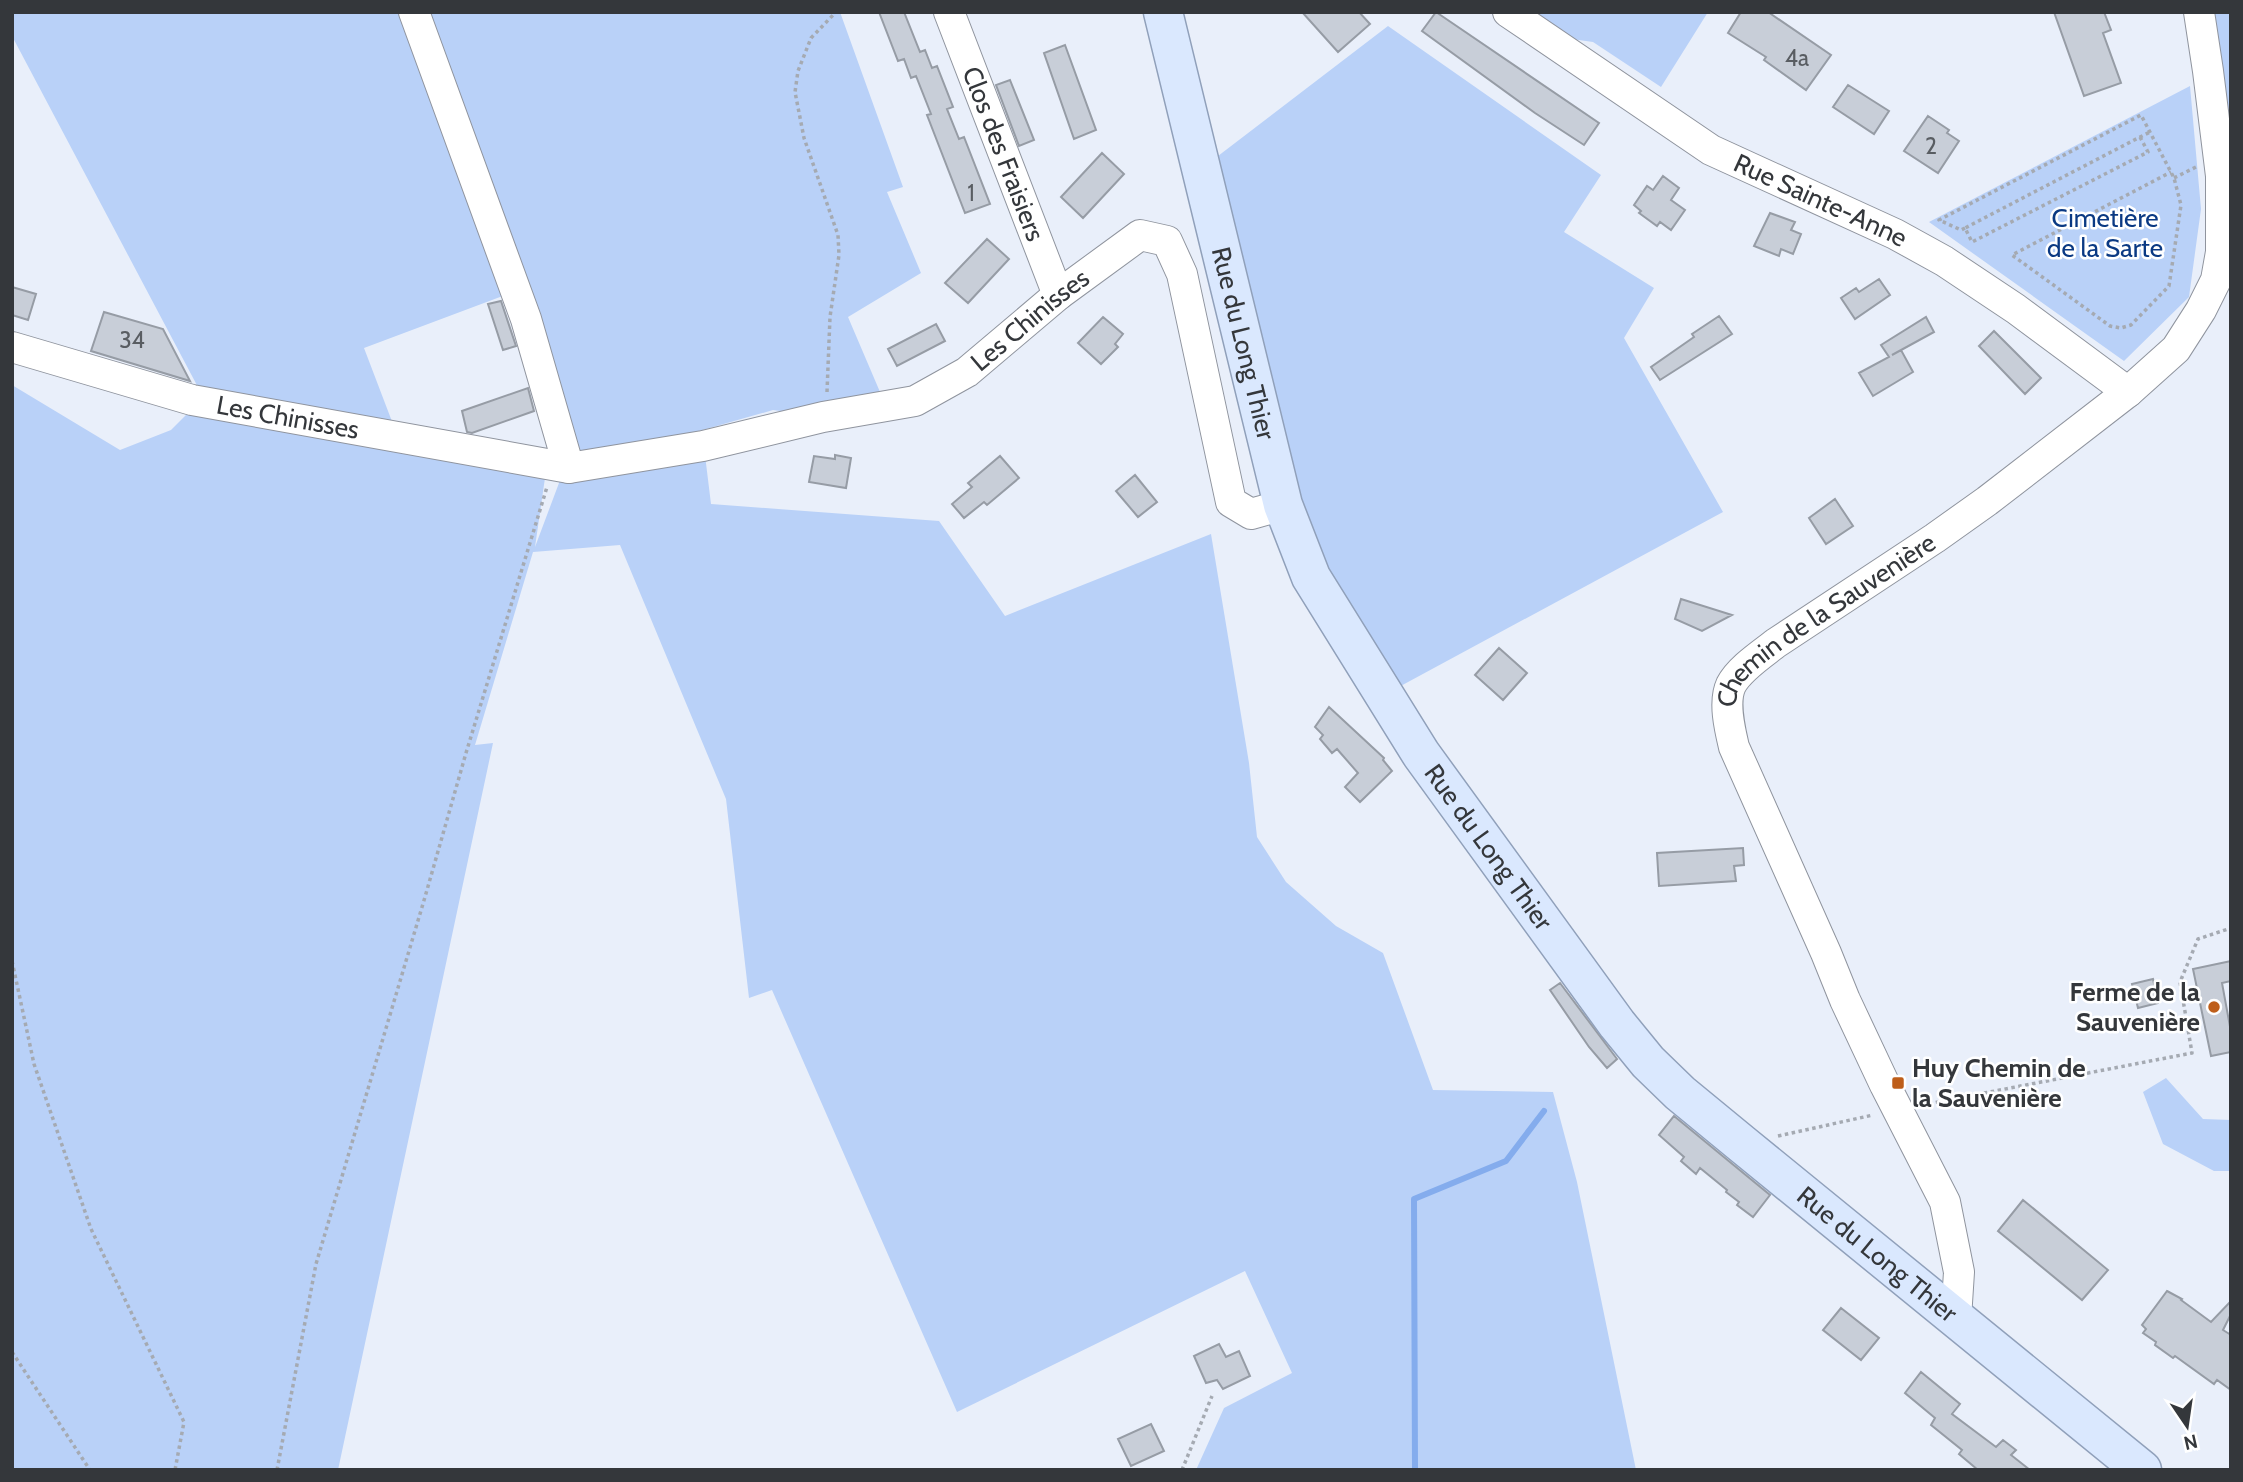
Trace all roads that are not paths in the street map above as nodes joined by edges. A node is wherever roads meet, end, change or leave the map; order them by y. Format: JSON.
{"nodes":[{"id":1,"x":414,"y":12,"type":"edge"},
{"id":2,"x":949,"y":12,"type":"edge"},
{"id":3,"x":1163,"y":12,"type":"edge"},
{"id":4,"x":1508,"y":12,"type":"edge"},
{"id":5,"x":2199,"y":12,"type":"edge"},
{"id":6,"x":1058,"y":295,"type":"junction"},
{"id":7,"x":12,"y":347,"type":"edge"},
{"id":8,"x":2128,"y":393,"type":"junction"},
{"id":9,"x":562,"y":467,"type":"junction"},
{"id":10,"x":1283,"y":505,"type":"junction"},
{"id":11,"x":1956,"y":1318,"type":"junction"},
{"id":12,"x":2142,"y":1470,"type":"edge"}],
"edges":[{"from":1,"to":9,"type":"street"},
{"from":2,"to":6,"type":"street","name":"Clos des Fraisiers"},
{"from":3,"to":10,"type":"main road","name":"Rue du Long Thier"},
{"from":4,"to":8,"type":"street","name":"Rue Sainte-Anne"},
{"from":5,"to":8,"type":"street","name":"Chemin de la Sauvenière"},
{"from":6,"to":9,"type":"street","name":"Les Chinisses"},
{"from":6,"to":10,"type":"street","name":"Les Chinisses"},
{"from":7,"to":9,"type":"street","name":"Les Chinisses"},
{"from":8,"to":11,"type":"street","name":"Chemin de la Sauvenière"},
{"from":10,"to":11,"type":"main road","name":"Rue du Long Thier"},
{"from":11,"to":12,"type":"main road","name":"Rue du Long Thier"}]}
